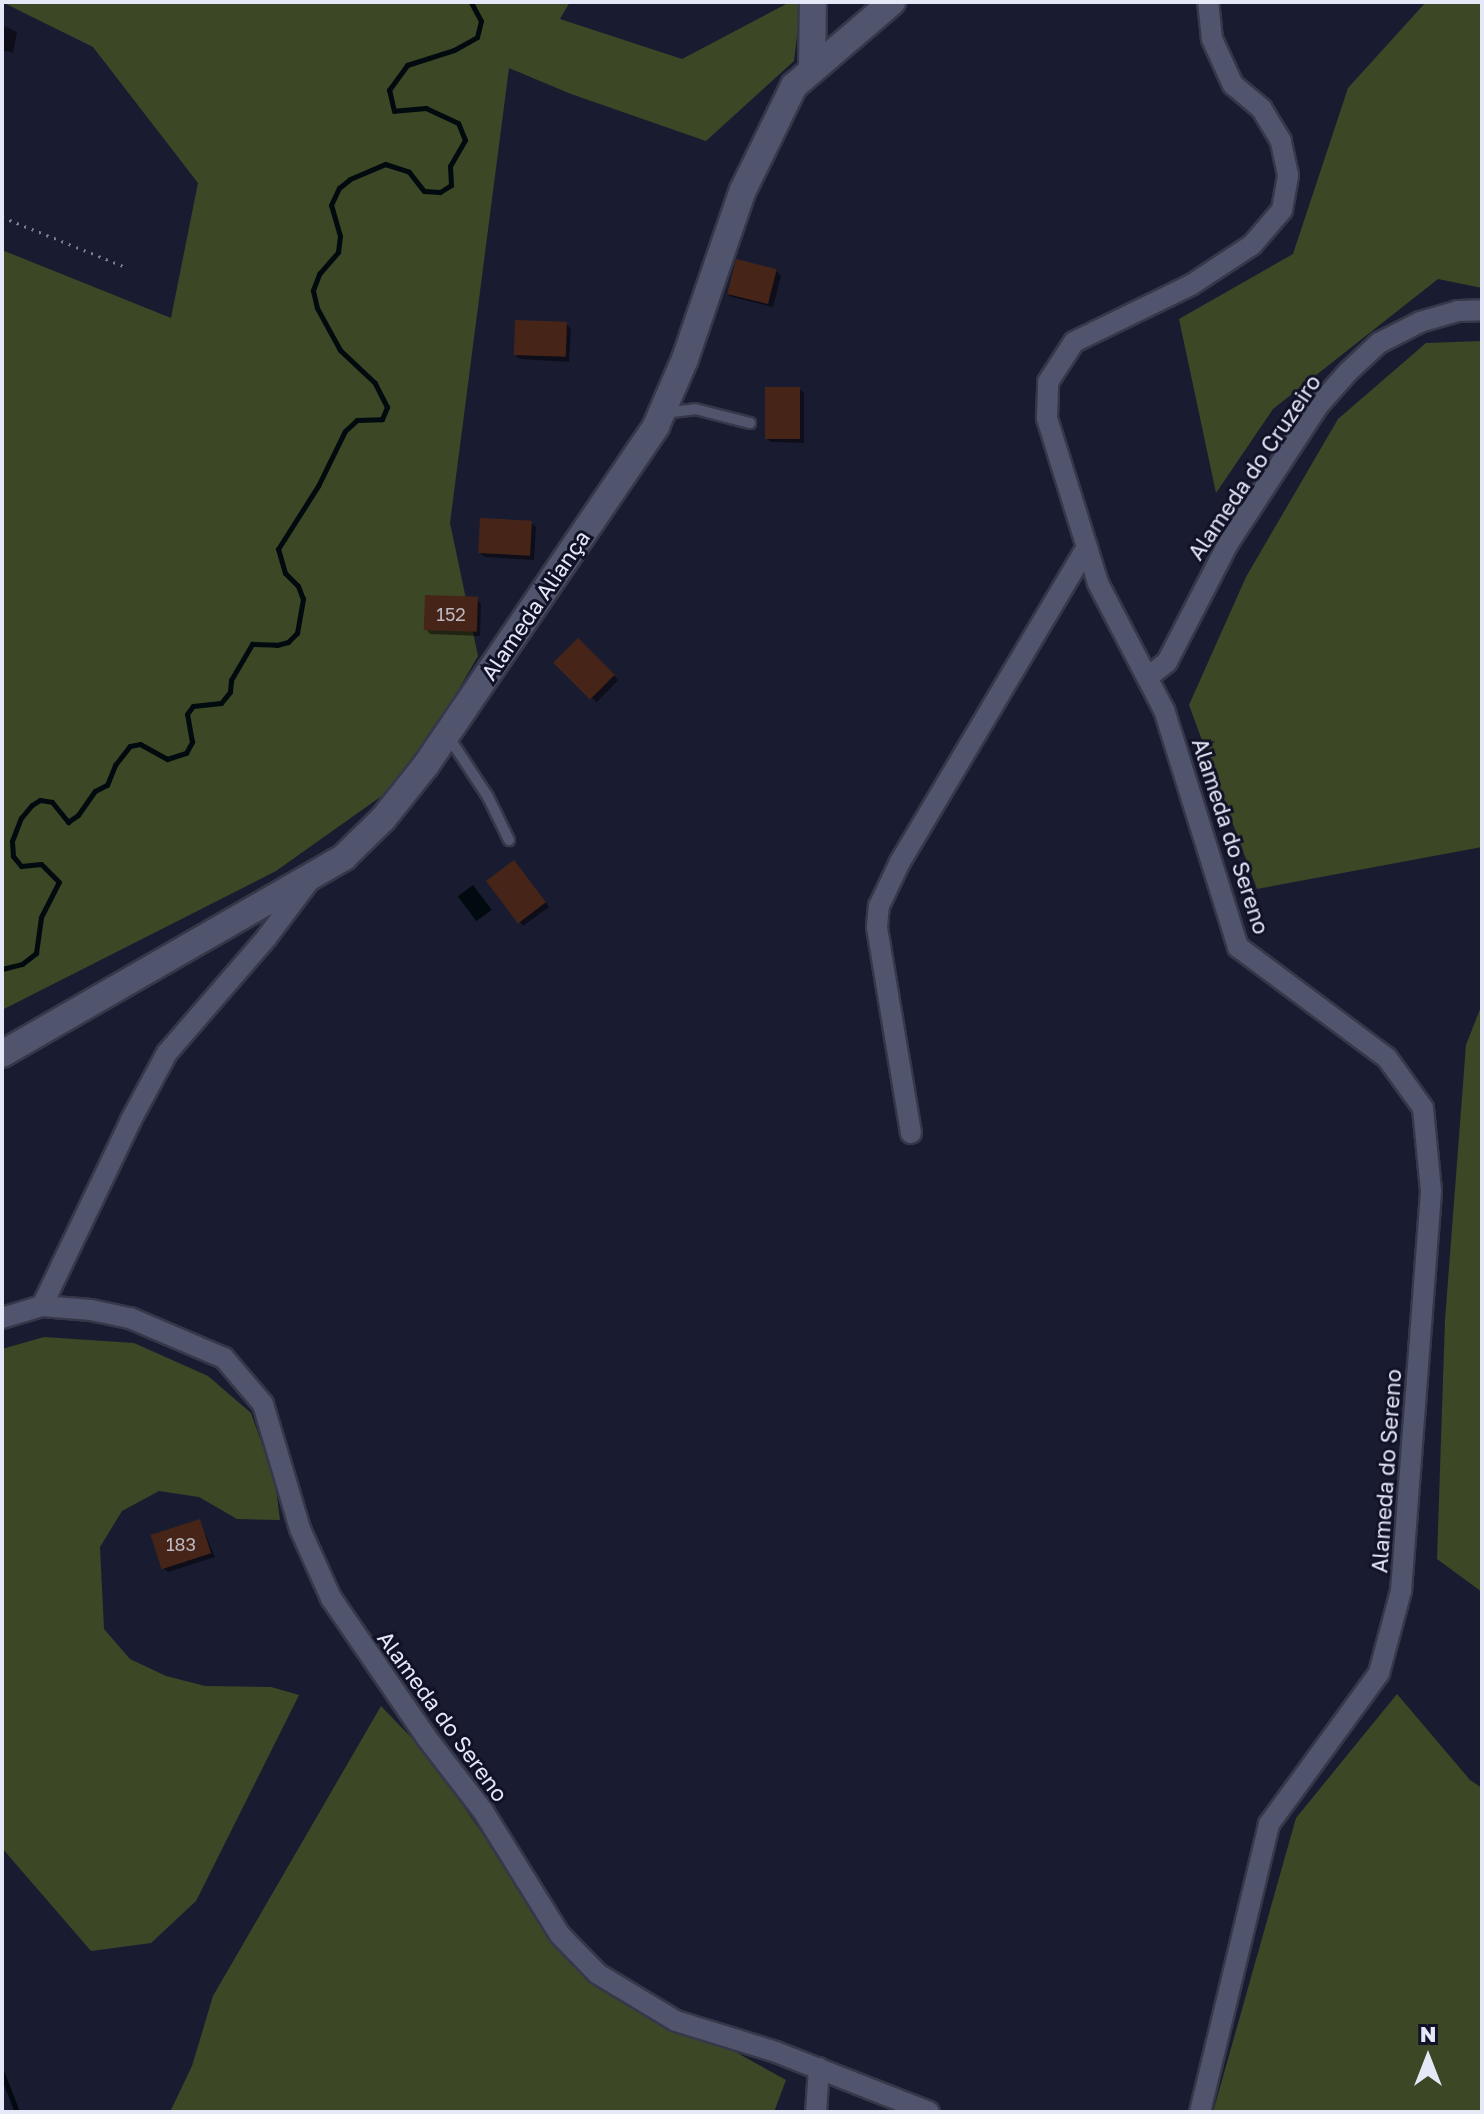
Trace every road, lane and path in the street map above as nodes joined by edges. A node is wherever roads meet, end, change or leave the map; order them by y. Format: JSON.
{"nodes":[{"id":1,"x":813,"y":2,"type":"edge"},
{"id":2,"x":892,"y":2,"type":"edge"},
{"id":3,"x":1208,"y":2,"type":"edge"},
{"id":4,"x":812,"y":70,"type":"junction"},
{"id":5,"x":2,"y":217,"type":"edge"},
{"id":6,"x":123,"y":266,"type":"dead end"},
{"id":7,"x":1482,"y":310,"type":"edge"},
{"id":8,"x":662,"y":413,"type":"junction"},
{"id":9,"x":750,"y":423,"type":"dead end"},
{"id":10,"x":1087,"y":547,"type":"junction"},
{"id":11,"x":1148,"y":677,"type":"junction"},
{"id":12,"x":447,"y":734,"type":"junction"},
{"id":13,"x":509,"y":840,"type":"dead end"},
{"id":14,"x":314,"y":874,"type":"junction"},
{"id":15,"x":2,"y":1054,"type":"edge"},
{"id":16,"x":911,"y":1133,"type":"dead end"},
{"id":17,"x":42,"y":1306,"type":"junction"},
{"id":18,"x":2,"y":1318,"type":"edge"},
{"id":19,"x":819,"y":2068,"type":"junction"},
{"id":20,"x":816,"y":2112,"type":"edge"},
{"id":21,"x":929,"y":2112,"type":"edge"},
{"id":22,"x":1200,"y":2112,"type":"edge"}],
"edges":[{"from":1,"to":4,"type":"street"},
{"from":2,"to":4,"type":"street","name":"Alameda Aliança"},
{"from":3,"to":10,"type":"street","name":"Alameda do Sereno"},
{"from":4,"to":8,"type":"street","name":"Alameda Aliança"},
{"from":5,"to":6,"type":"path"},
{"from":7,"to":11,"type":"street","name":"Alameda do Cruzeiro"},
{"from":8,"to":9,"type":"lane"},
{"from":8,"to":12,"type":"street","name":"Alameda Aliança"},
{"from":10,"to":11,"type":"street","name":"Alameda do Sereno"},
{"from":10,"to":16,"type":"street"},
{"from":11,"to":22,"type":"street","name":"Alameda do Sereno"},
{"from":12,"to":13,"type":"lane"},
{"from":12,"to":14,"type":"street","name":"Alameda Aliança"},
{"from":14,"to":15,"type":"street","name":"Alameda Aliança"},
{"from":14,"to":17,"type":"street"},
{"from":17,"to":18,"type":"street","name":"Alameda do Sereno"},
{"from":17,"to":19,"type":"street","name":"Alameda do Sereno"},
{"from":19,"to":20,"type":"street"},
{"from":19,"to":21,"type":"street","name":"Alameda do Sereno"}]}
